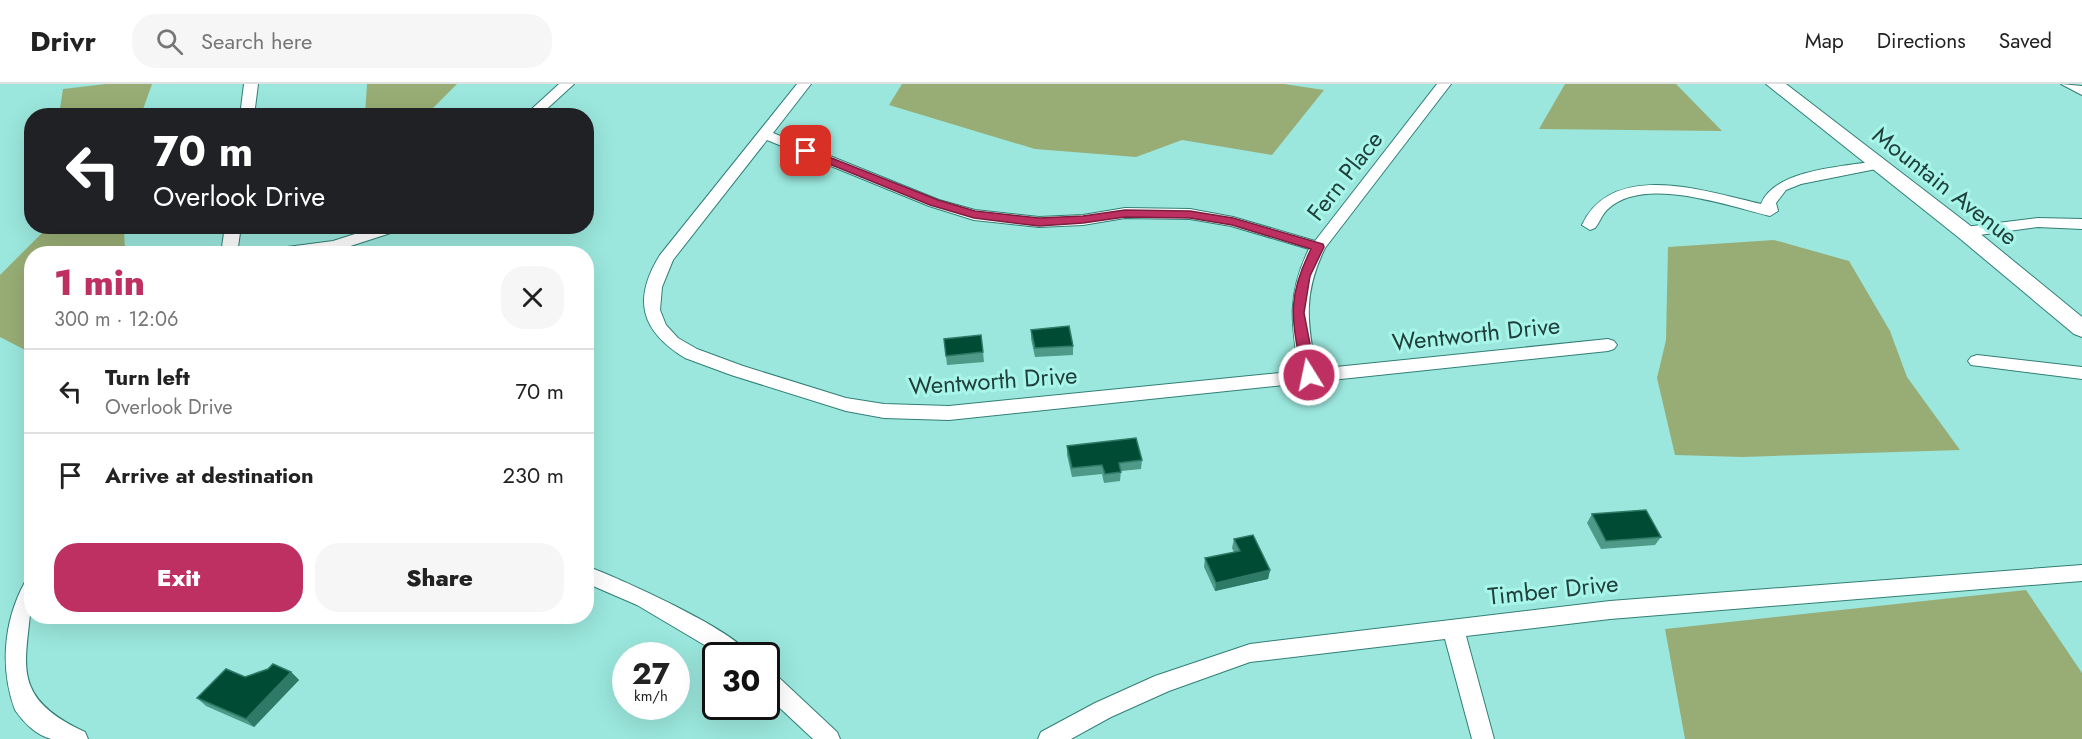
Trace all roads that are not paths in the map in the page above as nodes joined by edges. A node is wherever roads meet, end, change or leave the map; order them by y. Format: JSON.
{"nodes":[{"id":1,"x":251,"y":84,"type":"edge"},
{"id":2,"x":567,"y":84,"type":"edge"},
{"id":3,"x":804,"y":84,"type":"edge"},
{"id":4,"x":1444,"y":84,"type":"edge"},
{"id":5,"x":1774,"y":84,"type":"edge"},
{"id":6,"x":2068,"y":84,"type":"edge"},
{"id":7,"x":2082,"y":91,"type":"edge"},
{"id":8,"x":248,"y":108,"type":"edge"},
{"id":9,"x":537,"y":108,"type":"edge"},
{"id":10,"x":764,"y":134,"type":"junction"},
{"id":11,"x":1876,"y":165,"type":"junction"},
{"id":12,"x":2082,"y":224,"type":"edge"},
{"id":13,"x":1590,"y":225,"type":"dead end"},
{"id":14,"x":1965,"y":232,"type":"junction"},
{"id":15,"x":373,"y":234,"type":"edge"},
{"id":16,"x":335,"y":246,"type":"edge"},
{"id":17,"x":1318,"y":247,"type":"junction"},
{"id":18,"x":2082,"y":329,"type":"edge"},
{"id":19,"x":1608,"y":345,"type":"dead end"},
{"id":20,"x":1977,"y":361,"type":"dead end"},
{"id":21,"x":2082,"y":373,"type":"edge"},
{"id":22,"x":1309,"y":375,"type":"junction"},
{"id":23,"x":2082,"y":573,"type":"edge"},
{"id":24,"x":594,"y":577,"type":"edge"},
{"id":25,"x":24,"y":605,"type":"edge"},
{"id":26,"x":1453,"y":628,"type":"junction"},
{"id":27,"x":719,"y":642,"type":"edge"},
{"id":28,"x":780,"y":693,"type":"edge"},
{"id":29,"x":77,"y":739,"type":"edge"},
{"id":30,"x":830,"y":739,"type":"edge"},
{"id":31,"x":1049,"y":739,"type":"edge"},
{"id":32,"x":1483,"y":739,"type":"edge"}],
"edges":[{"from":1,"to":8,"type":"street"},
{"from":2,"to":9,"type":"street"},
{"from":3,"to":10,"type":"street","name":"Wentworth Drive"},
{"from":4,"to":17,"type":"street","name":"Fern Place"},
{"from":5,"to":11,"type":"main road","name":"Mountain Avenue"},
{"from":6,"to":7,"type":"street"},
{"from":10,"to":17,"type":"street"},
{"from":10,"to":22,"type":"street","name":"Wentworth Drive"},
{"from":11,"to":13,"type":"street"},
{"from":11,"to":14,"type":"main road","name":"Mountain Avenue"},
{"from":12,"to":14,"type":"street"},
{"from":14,"to":18,"type":"main road","name":"Mountain Avenue"},
{"from":15,"to":16,"type":"street"},
{"from":17,"to":22,"type":"street","name":"Fern Place"},
{"from":19,"to":22,"type":"street","name":"Wentworth Drive"},
{"from":20,"to":21,"type":"street"},
{"from":23,"to":26,"type":"street","name":"Timber Drive"},
{"from":24,"to":27,"type":"street"},
{"from":25,"to":29,"type":"street"},
{"from":26,"to":31,"type":"street","name":"Timber Drive"},
{"from":26,"to":32,"type":"street"},
{"from":28,"to":30,"type":"street"}]}
